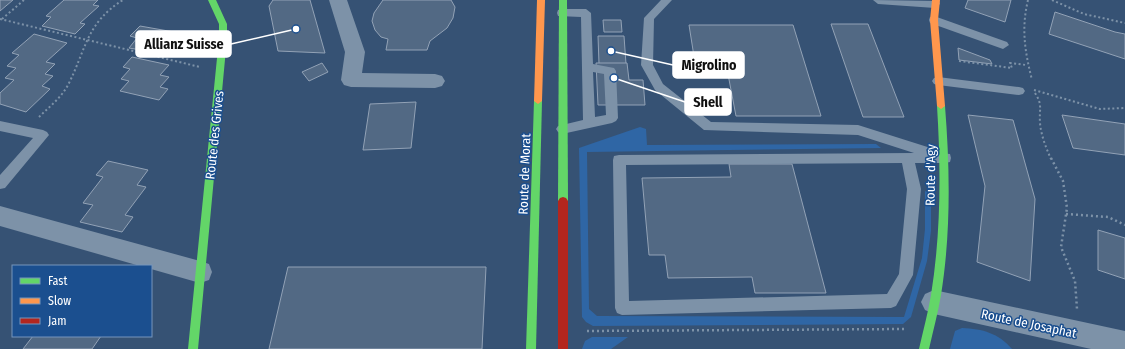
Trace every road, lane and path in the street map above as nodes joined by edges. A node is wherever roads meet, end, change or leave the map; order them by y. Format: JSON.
{"nodes":[{"id":1,"x":24,"y":0,"type":"edge"},
{"id":2,"x":123,"y":0,"type":"edge"},
{"id":3,"x":212,"y":0,"type":"edge"},
{"id":4,"x":338,"y":0,"type":"edge"},
{"id":5,"x":541,"y":0,"type":"edge"},
{"id":6,"x":562,"y":0,"type":"edge"},
{"id":7,"x":667,"y":0,"type":"edge"},
{"id":8,"x":878,"y":0,"type":"edge"},
{"id":9,"x":1028,"y":0,"type":"edge"},
{"id":10,"x":1052,"y":0,"type":"edge"},
{"id":11,"x":935,"y":2,"type":"edge"},
{"id":12,"x":562,"y":13,"type":"junction"},
{"id":13,"x":1,"y":19,"type":"edge"},
{"id":14,"x":934,"y":20,"type":"junction"},
{"id":15,"x":1125,"y":23,"type":"edge"},
{"id":16,"x":87,"y":40,"type":"junction"},
{"id":17,"x":1003,"y":45,"type":"dead end"},
{"id":18,"x":956,"y":61,"type":"dead end"},
{"id":19,"x":1026,"y":65,"type":"junction"},
{"id":20,"x":587,"y":67,"type":"junction"},
{"id":21,"x":206,"y":69,"type":"dead end"},
{"id":22,"x":435,"y":81,"type":"dead end"},
{"id":23,"x":938,"y":81,"type":"junction"},
{"id":24,"x":1034,"y":89,"type":"junction"},
{"id":25,"x":1019,"y":91,"type":"dead end"},
{"id":26,"x":1125,"y":108,"type":"edge"},
{"id":27,"x":589,"y":123,"type":"junction"},
{"id":28,"x":0,"y":126,"type":"edge"},
{"id":29,"x":562,"y":129,"type":"junction"},
{"id":30,"x":25,"y":131,"type":"junction"},
{"id":31,"x":907,"y":158,"type":"junction"},
{"id":32,"x":945,"y":158,"type":"junction"},
{"id":33,"x":0,"y":184,"type":"edge"},
{"id":34,"x":1066,"y":214,"type":"junction"},
{"id":35,"x":0,"y":216,"type":"edge"},
{"id":36,"x":1125,"y":225,"type":"edge"},
{"id":37,"x":200,"y":272,"type":"junction"},
{"id":38,"x":934,"y":302,"type":"junction"},
{"id":39,"x":1076,"y":304,"type":"dead end"},
{"id":40,"x":579,"y":331,"type":"dead end"},
{"id":41,"x":925,"y":337,"type":"junction"},
{"id":42,"x":1124,"y":345,"type":"edge"},
{"id":43,"x":193,"y":349,"type":"edge"},
{"id":44,"x":531,"y":349,"type":"edge"},
{"id":45,"x":563,"y":349,"type":"edge"},
{"id":46,"x":924,"y":349,"type":"edge"}],
"edges":[{"from":1,"to":13,"type":"path"},
{"from":2,"to":16,"type":"path"},
{"from":3,"to":37,"type":"street","name":"Route des Grives"},
{"from":4,"to":22,"type":"street"},
{"from":5,"to":44,"type":"street","name":"Route de Morat"},
{"from":6,"to":12,"type":"street"},
{"from":7,"to":32,"type":"lane"},
{"from":8,"to":11,"type":"lane"},
{"from":9,"to":19,"type":"path"},
{"from":10,"to":15,"type":"path"},
{"from":11,"to":14,"type":"street","name":"Route d'Agy"},
{"from":12,"to":20,"type":"lane"},
{"from":12,"to":29,"type":"street"},
{"from":13,"to":16,"type":"path"},
{"from":14,"to":17,"type":"lane"},
{"from":14,"to":23,"type":"street","name":"Route d'Agy"},
{"from":16,"to":21,"type":"path"},
{"from":16,"to":30,"type":"path"},
{"from":18,"to":19,"type":"path"},
{"from":19,"to":24,"type":"path"},
{"from":20,"to":27,"type":"lane"},
{"from":20,"to":27,"type":"lane"},
{"from":23,"to":25,"type":"lane"},
{"from":23,"to":32,"type":"street","name":"Route d'Agy"},
{"from":24,"to":26,"type":"path"},
{"from":24,"to":34,"type":"path"},
{"from":27,"to":29,"type":"lane"},
{"from":28,"to":30,"type":"lane"},
{"from":29,"to":45,"type":"street"},
{"from":30,"to":33,"type":"lane"},
{"from":31,"to":31,"type":"lane"},
{"from":31,"to":32,"type":"lane"},
{"from":32,"to":38,"type":"street","name":"Route d'Agy"},
{"from":34,"to":36,"type":"path"},
{"from":34,"to":39,"type":"path"},
{"from":35,"to":37,"type":"street"},
{"from":37,"to":43,"type":"street","name":"Route des Grives"},
{"from":38,"to":41,"type":"street","name":"Route d'Agy"},
{"from":38,"to":42,"type":"street","name":"Route de Josaphat"},
{"from":40,"to":41,"type":"path"},
{"from":41,"to":46,"type":"street","name":"Route d'Agy"}]}
